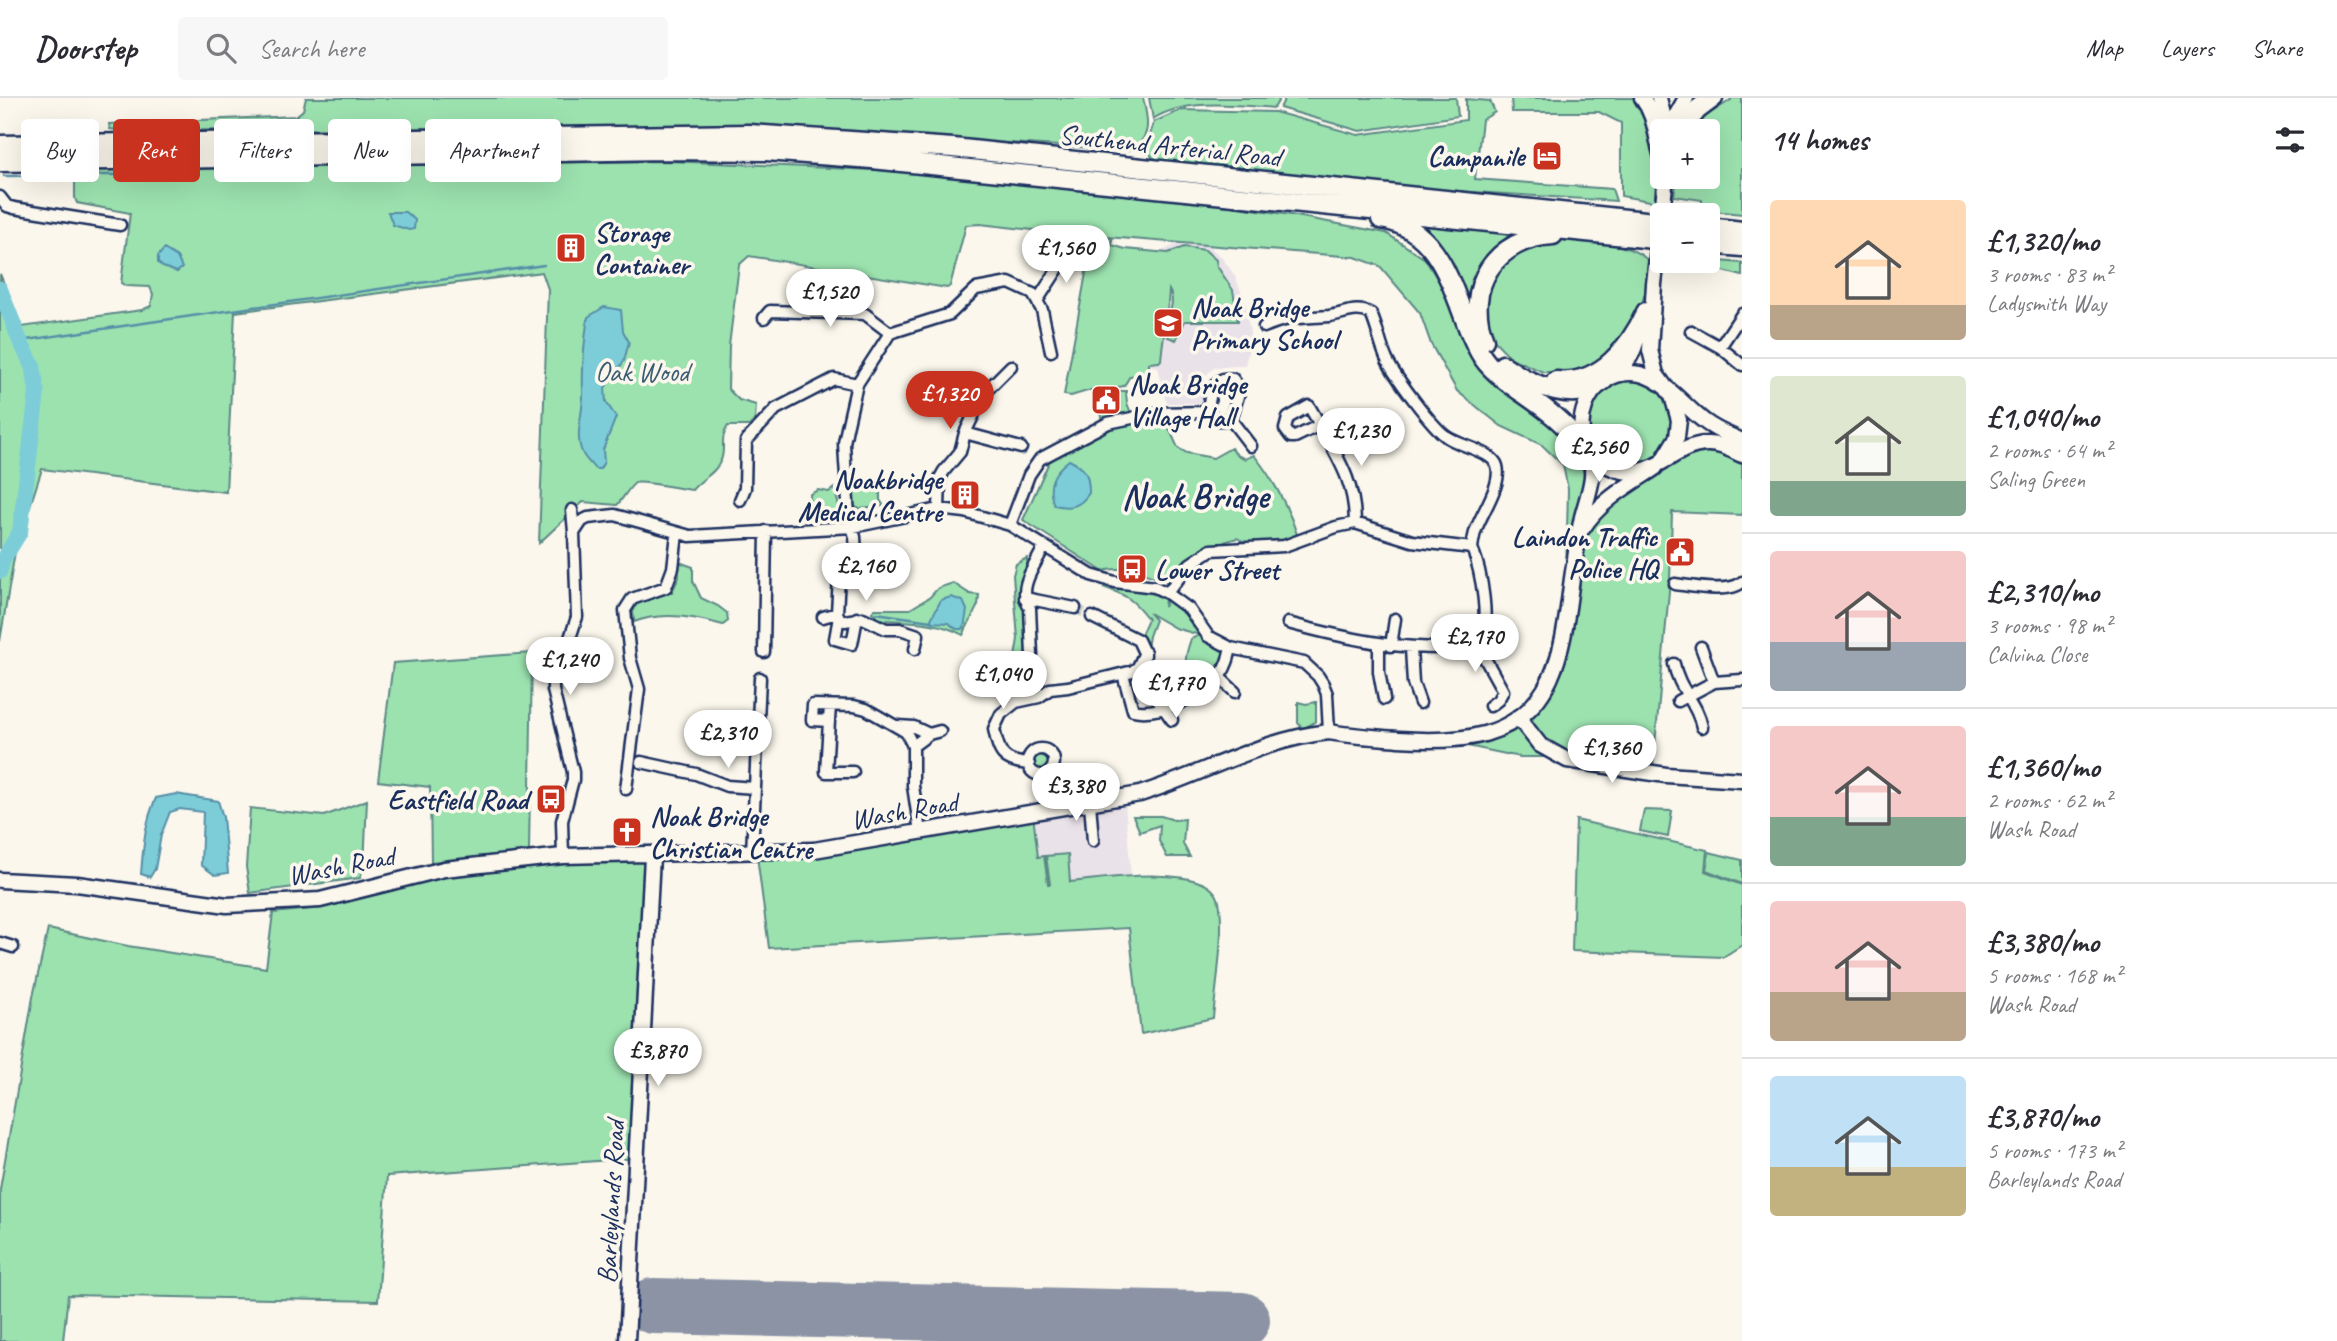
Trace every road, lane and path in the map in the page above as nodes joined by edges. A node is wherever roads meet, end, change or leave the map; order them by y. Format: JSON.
{"nodes":[{"id":1,"x":1642,"y":98,"type":"edge"},
{"id":2,"x":1658,"y":98,"type":"edge"},
{"id":3,"x":1686,"y":98,"type":"edge"},
{"id":4,"x":1713,"y":98,"type":"edge"},
{"id":5,"x":1653,"y":119,"type":"edge"},
{"id":6,"x":1665,"y":119,"type":"edge"},
{"id":7,"x":1675,"y":119,"type":"edge"},
{"id":8,"x":1688,"y":119,"type":"edge"},
{"id":9,"x":0,"y":145,"type":"edge"},
{"id":10,"x":0,"y":162,"type":"edge"},
{"id":11,"x":1665,"y":189,"type":"edge"},
{"id":12,"x":1225,"y":194,"type":"junction"},
{"id":13,"x":0,"y":197,"type":"edge"},
{"id":14,"x":1742,"y":224,"type":"edge"},
{"id":15,"x":120,"y":225,"type":"dead end"},
{"id":16,"x":1720,"y":225,"type":"edge"},
{"id":17,"x":1650,"y":226,"type":"edge"},
{"id":18,"x":1720,"y":228,"type":"edge"},
{"id":19,"x":1634,"y":231,"type":"junction"},
{"id":20,"x":1742,"y":231,"type":"edge"},
{"id":21,"x":1650,"y":236,"type":"edge"},
{"id":22,"x":1720,"y":245,"type":"edge"},
{"id":23,"x":1069,"y":247,"type":"dead end"},
{"id":24,"x":1742,"y":247,"type":"edge"},
{"id":25,"x":1654,"y":285,"type":"junction"},
{"id":26,"x":1037,"y":301,"type":"junction"},
{"id":27,"x":1646,"y":312,"type":"junction"},
{"id":28,"x":1742,"y":314,"type":"edge"},
{"id":29,"x":764,"y":318,"type":"dead end"},
{"id":30,"x":1264,"y":327,"type":"dead end"},
{"id":31,"x":1691,"y":331,"type":"dead end"},
{"id":32,"x":890,"y":333,"type":"junction"},
{"id":33,"x":1483,"y":338,"type":"junction"},
{"id":34,"x":1720,"y":347,"type":"junction"},
{"id":35,"x":1051,"y":351,"type":"dead end"},
{"id":36,"x":1742,"y":365,"type":"edge"},
{"id":37,"x":1011,"y":366,"type":"dead end"},
{"id":38,"x":1604,"y":380,"type":"junction"},
{"id":39,"x":856,"y":384,"type":"junction"},
{"id":40,"x":1668,"y":390,"type":"junction"},
{"id":41,"x":1208,"y":412,"type":"junction"},
{"id":42,"x":1231,"y":420,"type":"junction"},
{"id":43,"x":1320,"y":425,"type":"dead end"},
{"id":44,"x":965,"y":433,"type":"junction"},
{"id":45,"x":1742,"y":441,"type":"edge"},
{"id":46,"x":1251,"y":446,"type":"dead end"},
{"id":47,"x":1021,"y":448,"type":"dead end"},
{"id":48,"x":1588,"y":450,"type":"junction"},
{"id":49,"x":1742,"y":455,"type":"edge"},
{"id":50,"x":1656,"y":467,"type":"junction"},
{"id":51,"x":740,"y":500,"type":"dead end"},
{"id":52,"x":939,"y":509,"type":"junction"},
{"id":53,"x":572,"y":510,"type":"dead end"},
{"id":54,"x":1355,"y":523,"type":"junction"},
{"id":55,"x":1010,"y":525,"type":"junction"},
{"id":56,"x":853,"y":527,"type":"junction"},
{"id":57,"x":766,"y":531,"type":"junction"},
{"id":58,"x":677,"y":534,"type":"junction"},
{"id":59,"x":1579,"y":536,"type":"junction"},
{"id":60,"x":574,"y":537,"type":"junction"},
{"id":61,"x":1044,"y":547,"type":"junction"},
{"id":62,"x":1472,"y":548,"type":"junction"},
{"id":63,"x":1742,"y":582,"type":"edge"},
{"id":64,"x":1675,"y":584,"type":"dead end"},
{"id":65,"x":1167,"y":593,"type":"junction"},
{"id":66,"x":1025,"y":598,"type":"junction"},
{"id":67,"x":1075,"y":608,"type":"tunnel mouth"},
{"id":68,"x":838,"y":615,"type":"junction"},
{"id":69,"x":823,"y":617,"type":"dead end"},
{"id":70,"x":1092,"y":617,"type":"tunnel mouth"},
{"id":71,"x":857,"y":618,"type":"junction"},
{"id":72,"x":1395,"y":619,"type":"dead end"},
{"id":73,"x":1288,"y":623,"type":"dead end"},
{"id":74,"x":1379,"y":645,"type":"junction"},
{"id":75,"x":1391,"y":646,"type":"junction"},
{"id":76,"x":1478,"y":646,"type":"junction"},
{"id":77,"x":1702,"y":647,"type":"dead end"},
{"id":78,"x":1231,"y":648,"type":"junction"},
{"id":79,"x":1411,"y":648,"type":"junction"},
{"id":80,"x":915,"y":649,"type":"dead end"},
{"id":81,"x":764,"y":652,"type":"dead end"},
{"id":82,"x":1674,"y":664,"type":"dead end"},
{"id":83,"x":1123,"y":674,"type":"junction"},
{"id":84,"x":1219,"y":677,"type":"junction"},
{"id":85,"x":760,"y":678,"type":"dead end"},
{"id":86,"x":1742,"y":680,"type":"edge"},
{"id":87,"x":1714,"y":682,"type":"junction"},
{"id":88,"x":1235,"y":692,"type":"dead end"},
{"id":89,"x":1683,"y":698,"type":"junction"},
{"id":90,"x":1384,"y":699,"type":"dead end"},
{"id":91,"x":1016,"y":702,"type":"junction"},
{"id":92,"x":1420,"y":703,"type":"dead end"},
{"id":93,"x":1161,"y":704,"type":"junction"},
{"id":94,"x":830,"y":706,"type":"junction"},
{"id":95,"x":1490,"y":706,"type":"dead end"},
{"id":96,"x":1518,"y":717,"type":"junction"},
{"id":97,"x":1172,"y":720,"type":"dead end"},
{"id":98,"x":829,"y":721,"type":"junction"},
{"id":99,"x":894,"y":725,"type":"junction"},
{"id":100,"x":1702,"y":727,"type":"dead end"},
{"id":101,"x":940,"y":731,"type":"dead end"},
{"id":102,"x":1329,"y":732,"type":"junction"},
{"id":103,"x":929,"y":734,"type":"junction"},
{"id":104,"x":913,"y":746,"type":"junction"},
{"id":105,"x":641,"y":762,"type":"dead end"},
{"id":106,"x":1029,"y":764,"type":"dead end"},
{"id":107,"x":853,"y":772,"type":"dead end"},
{"id":108,"x":1742,"y":780,"type":"edge"},
{"id":109,"x":755,"y":788,"type":"junction"},
{"id":110,"x":626,"y":789,"type":"dead end"},
{"id":111,"x":1090,"y":803,"type":"junction"},
{"id":112,"x":920,"y":832,"type":"junction"},
{"id":113,"x":1093,"y":841,"type":"dead end"},
{"id":114,"x":752,"y":853,"type":"junction"},
{"id":115,"x":563,"y":856,"type":"junction"},
{"id":116,"x":652,"y":856,"type":"junction"},
{"id":117,"x":0,"y":880,"type":"edge"},
{"id":118,"x":0,"y":943,"type":"edge"},
{"id":119,"x":13,"y":947,"type":"dead end"},
{"id":120,"x":627,"y":1341,"type":"edge"}],
"edges":[{"from":1,"to":5,"type":"street"},
{"from":2,"to":6,"type":"street"},
{"from":3,"to":7,"type":"street"},
{"from":4,"to":8,"type":"highway"},
{"from":9,"to":19,"type":"highway","name":"Southend Arterial Road"},
{"from":10,"to":12,"type":"highway","name":"Southend Arterial Road"},
{"from":11,"to":25,"type":"street"},
{"from":12,"to":19,"type":"highway","name":"Southend Arterial Road"},
{"from":12,"to":48,"type":"highway"},
{"from":13,"to":15,"type":"street"},
{"from":14,"to":16,"type":"highway"},
{"from":17,"to":19,"type":"highway","name":"Southend Arterial Road","bridge":true},
{"from":18,"to":20,"type":"highway"},
{"from":19,"to":21,"type":"highway","name":"Southend Arterial Road","bridge":true},
{"from":19,"to":33,"type":"highway"},
{"from":22,"to":24,"type":"highway"},
{"from":23,"to":26,"type":"street"},
{"from":25,"to":27,"type":"street"},
{"from":25,"to":40,"type":"street"},
{"from":26,"to":32,"type":"street"},
{"from":26,"to":35,"type":"street"},
{"from":27,"to":33,"type":"highway"},
{"from":27,"to":38,"type":"street"},
{"from":28,"to":34,"type":"street"},
{"from":29,"to":32,"type":"street"},
{"from":30,"to":62,"type":"street"},
{"from":31,"to":34,"type":"street"},
{"from":32,"to":39,"type":"street"},
{"from":33,"to":38,"type":"highway"},
{"from":34,"to":36,"type":"street"},
{"from":37,"to":44,"type":"street"},
{"from":38,"to":40,"type":"street"},
{"from":38,"to":48,"type":"street"},
{"from":39,"to":51,"type":"street"},
{"from":39,"to":56,"type":"street"},
{"from":40,"to":45,"type":"street"},
{"from":40,"to":50,"type":"street"},
{"from":41,"to":42,"type":"street"},
{"from":41,"to":42,"type":"street"},
{"from":41,"to":55,"type":"street"},
{"from":42,"to":46,"type":"street"},
{"from":43,"to":54,"type":"street"},
{"from":44,"to":47,"type":"street"},
{"from":44,"to":52,"type":"street"},
{"from":48,"to":50,"type":"street"},
{"from":48,"to":59,"type":"street","name":"Wash Road"},
{"from":49,"to":50,"type":"street"},
{"from":50,"to":59,"type":"street"},
{"from":52,"to":55,"type":"street"},
{"from":52,"to":56,"type":"street"},
{"from":53,"to":60,"type":"street"},
{"from":54,"to":62,"type":"street"},
{"from":54,"to":65,"type":"street"},
{"from":55,"to":61,"type":"street"},
{"from":56,"to":57,"type":"street"},
{"from":56,"to":68,"type":"street"},
{"from":57,"to":58,"type":"street"},
{"from":57,"to":81,"type":"street"},
{"from":58,"to":60,"type":"street"},
{"from":58,"to":110,"type":"street"},
{"from":59,"to":96,"type":"street","name":"Wash Road"},
{"from":60,"to":115,"type":"street"},
{"from":61,"to":65,"type":"street"},
{"from":61,"to":66,"type":"street"},
{"from":62,"to":76,"type":"street"},
{"from":63,"to":64,"type":"street"},
{"from":65,"to":78,"type":"street"},
{"from":66,"to":67,"type":"street"},
{"from":66,"to":91,"type":"street"},
{"from":68,"to":69,"type":"street"},
{"from":68,"to":71,"type":"street"},
{"from":68,"to":71,"type":"street"},
{"from":70,"to":83,"type":"street"},
{"from":71,"to":80,"type":"street"},
{"from":72,"to":75,"type":"street"},
{"from":73,"to":74,"type":"street"},
{"from":74,"to":75,"type":"street"},
{"from":74,"to":90,"type":"street"},
{"from":75,"to":79,"type":"street"},
{"from":76,"to":79,"type":"street"},
{"from":76,"to":95,"type":"street"},
{"from":77,"to":87,"type":"street"},
{"from":78,"to":84,"type":"street"},
{"from":78,"to":102,"type":"street"},
{"from":79,"to":92,"type":"street"},
{"from":82,"to":89,"type":"street"},
{"from":83,"to":91,"type":"street"},
{"from":83,"to":93,"type":"street"},
{"from":84,"to":88,"type":"street"},
{"from":84,"to":93,"type":"street"},
{"from":85,"to":109,"type":"street"},
{"from":86,"to":87,"type":"street"},
{"from":87,"to":89,"type":"street"},
{"from":89,"to":100,"type":"street"},
{"from":91,"to":106,"type":"street"},
{"from":93,"to":97,"type":"street"},
{"from":94,"to":98,"type":"street"},
{"from":94,"to":98,"type":"street"},
{"from":94,"to":99,"type":"street"},
{"from":96,"to":102,"type":"street","name":"Wash Road"},
{"from":96,"to":108,"type":"street"},
{"from":98,"to":107,"type":"street"},
{"from":99,"to":103,"type":"street"},
{"from":99,"to":104,"type":"street"},
{"from":101,"to":103,"type":"street"},
{"from":102,"to":111,"type":"street","name":"Wash Road"},
{"from":103,"to":104,"type":"street"},
{"from":104,"to":112,"type":"street"},
{"from":105,"to":109,"type":"street"},
{"from":109,"to":114,"type":"street"},
{"from":111,"to":112,"type":"street","name":"Wash Road"},
{"from":111,"to":113,"type":"street"},
{"from":112,"to":114,"type":"street","name":"Wash Road"},
{"from":114,"to":116,"type":"street","name":"Wash Road"},
{"from":115,"to":116,"type":"street","name":"Wash Road"},
{"from":115,"to":117,"type":"street","name":"Wash Road"},
{"from":116,"to":120,"type":"street","name":"Barleylands Road"},
{"from":118,"to":119,"type":"street"}]}
